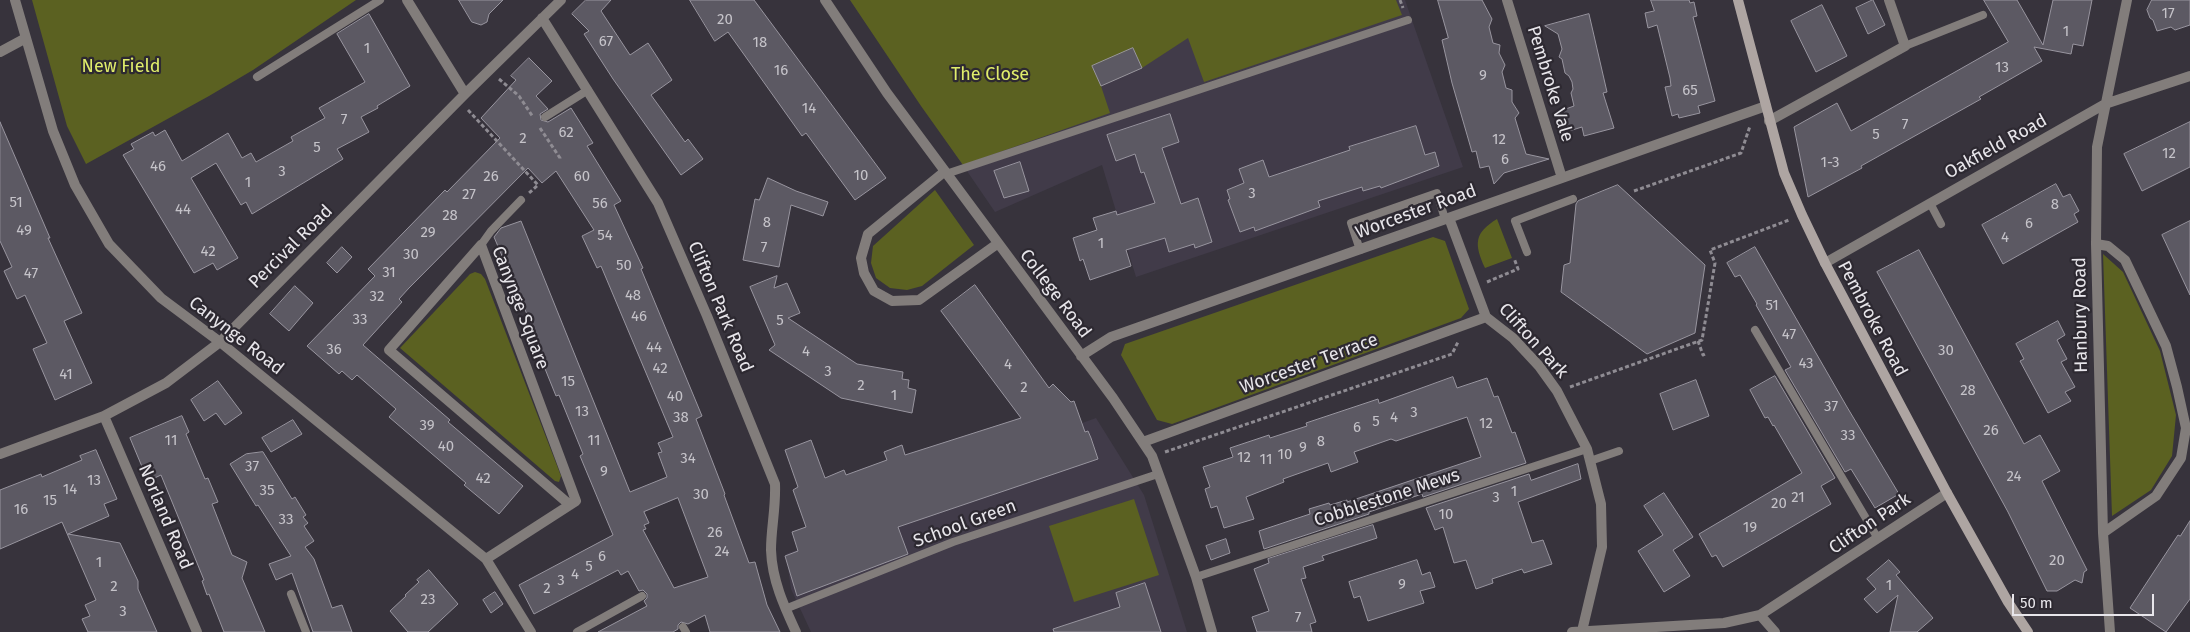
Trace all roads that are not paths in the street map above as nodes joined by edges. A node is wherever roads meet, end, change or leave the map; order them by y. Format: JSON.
{"nodes":[{"id":1,"x":15,"y":0,"type":"edge"},
{"id":2,"x":380,"y":0,"type":"edge"},
{"id":3,"x":407,"y":0,"type":"edge"},
{"id":4,"x":561,"y":0,"type":"edge"},
{"id":5,"x":825,"y":0,"type":"edge"},
{"id":6,"x":1507,"y":0,"type":"edge"},
{"id":7,"x":1738,"y":0,"type":"edge"},
{"id":8,"x":1889,"y":0,"type":"edge"},
{"id":9,"x":2127,"y":0,"type":"edge"},
{"id":10,"x":1983,"y":16,"type":"dead end"},
{"id":11,"x":542,"y":18,"type":"junction"},
{"id":12,"x":1408,"y":20,"type":"dead end"},
{"id":13,"x":26,"y":38,"type":"junction"},
{"id":14,"x":1905,"y":46,"type":"junction"},
{"id":15,"x":0,"y":52,"type":"edge"},
{"id":16,"x":2190,"y":76,"type":"edge"},
{"id":17,"x":257,"y":77,"type":"dead end"},
{"id":18,"x":588,"y":90,"type":"junction"},
{"id":19,"x":462,"y":97,"type":"junction"},
{"id":20,"x":2105,"y":104,"type":"junction"},
{"id":21,"x":1766,"y":106,"type":"junction"},
{"id":22,"x":545,"y":117,"type":"dead end"},
{"id":23,"x":1770,"y":121,"type":"junction"},
{"id":24,"x":945,"y":173,"type":"junction"},
{"id":25,"x":1562,"y":178,"type":"junction"},
{"id":26,"x":1573,"y":199,"type":"dead end"},
{"id":27,"x":521,"y":200,"type":"dead end"},
{"id":28,"x":1930,"y":203,"type":"junction"},
{"id":29,"x":1447,"y":218,"type":"junction"},
{"id":30,"x":1941,"y":224,"type":"dead end"},
{"id":31,"x":997,"y":244,"type":"junction"},
{"id":32,"x":2096,"y":244,"type":"junction"},
{"id":33,"x":480,"y":245,"type":"junction"},
{"id":34,"x":1360,"y":250,"type":"junction"},
{"id":35,"x":1527,"y":252,"type":"dead end"},
{"id":36,"x":1824,"y":262,"type":"junction"},
{"id":37,"x":1486,"y":317,"type":"junction"},
{"id":38,"x":1755,"y":330,"type":"dead end"},
{"id":39,"x":220,"y":342,"type":"junction"},
{"id":40,"x":1081,"y":356,"type":"junction"},
{"id":41,"x":104,"y":416,"type":"junction"},
{"id":42,"x":1143,"y":442,"type":"junction"},
{"id":43,"x":1587,"y":449,"type":"junction"},
{"id":44,"x":1619,"y":451,"type":"dead end"},
{"id":45,"x":0,"y":454,"type":"edge"},
{"id":46,"x":1590,"y":461,"type":"junction"},
{"id":47,"x":1158,"y":474,"type":"junction"},
{"id":48,"x":1947,"y":492,"type":"junction"},
{"id":49,"x":570,"y":504,"type":"junction"},
{"id":50,"x":2103,"y":533,"type":"junction"},
{"id":51,"x":1877,"y":537,"type":"junction"},
{"id":52,"x":486,"y":559,"type":"junction"},
{"id":53,"x":1196,"y":577,"type":"junction"},
{"id":54,"x":291,"y":594,"type":"dead end"},
{"id":55,"x":642,"y":596,"type":"dead end"},
{"id":56,"x":785,"y":609,"type":"junction"},
{"id":57,"x":1760,"y":615,"type":"junction"},
{"id":58,"x":1725,"y":628,"type":"edge"},
{"id":59,"x":1577,"y":631,"type":"edge"},
{"id":60,"x":197,"y":632,"type":"edge"},
{"id":61,"x":306,"y":632,"type":"edge"},
{"id":62,"x":531,"y":632,"type":"edge"},
{"id":63,"x":577,"y":632,"type":"edge"},
{"id":64,"x":796,"y":632,"type":"edge"},
{"id":65,"x":1212,"y":632,"type":"edge"},
{"id":66,"x":1775,"y":632,"type":"edge"},
{"id":67,"x":2028,"y":632,"type":"edge"},
{"id":68,"x":2110,"y":632,"type":"edge"}],
"edges":[{"from":1,"to":13,"type":"street","name":"Canynge Road"},
{"from":2,"to":17,"type":"lane"},
{"from":3,"to":19,"type":"street"},
{"from":4,"to":11,"type":"street","name":"Percival Road"},
{"from":5,"to":24,"type":"street","name":"College Road"},
{"from":6,"to":25,"type":"street","name":"Pembroke Vale"},
{"from":7,"to":21,"type":"main road","name":"Pembroke Road"},
{"from":8,"to":14,"type":"street"},
{"from":9,"to":20,"type":"street","name":"Hanbury Road"},
{"from":10,"to":14,"type":"lane"},
{"from":11,"to":18,"type":"street","name":"Clifton Park Road"},
{"from":11,"to":19,"type":"street","name":"Percival Road"},
{"from":12,"to":24,"type":"lane"},
{"from":13,"to":15,"type":"street"},
{"from":13,"to":39,"type":"street","name":"Canynge Road"},
{"from":14,"to":23,"type":"street"},
{"from":16,"to":20,"type":"street","name":"Oakfield Road"},
{"from":18,"to":22,"type":"lane"},
{"from":18,"to":56,"type":"street","name":"Clifton Park Road"},
{"from":19,"to":39,"type":"street","name":"Percival Road"},
{"from":20,"to":28,"type":"street","name":"Oakfield Road"},
{"from":20,"to":32,"type":"street","name":"Hanbury Road"},
{"from":21,"to":23,"type":"main road","name":"Pembroke Road"},
{"from":21,"to":25,"type":"street","name":"Worcester Road"},
{"from":23,"to":36,"type":"main road","name":"Pembroke Road"},
{"from":24,"to":31,"type":"street","name":"College Road"},
{"from":24,"to":31,"type":"street"},
{"from":25,"to":29,"type":"street","name":"Worcester Road"},
{"from":26,"to":35,"type":"lane"},
{"from":27,"to":33,"type":"lane"},
{"from":28,"to":30,"type":"lane"},
{"from":28,"to":36,"type":"street","name":"Oakfield Road"},
{"from":29,"to":34,"type":"street","name":"Worcester Road"},
{"from":29,"to":34,"type":"lane"},
{"from":29,"to":37,"type":"street","name":"Clifton Park"},
{"from":31,"to":40,"type":"street","name":"College Road"},
{"from":32,"to":50,"type":"street","name":"Hanbury Road"},
{"from":32,"to":50,"type":"street"},
{"from":33,"to":49,"type":"street","name":"Canynge Square"},
{"from":33,"to":49,"type":"street","name":"Canynge Square"},
{"from":34,"to":40,"type":"street","name":"Worcester Road"},
{"from":36,"to":48,"type":"main road","name":"Pembroke Road"},
{"from":37,"to":42,"type":"street","name":"Worcester Terrace"},
{"from":37,"to":43,"type":"street","name":"Clifton Park"},
{"from":38,"to":51,"type":"lane"},
{"from":39,"to":41,"type":"street","name":"Percival Road"},
{"from":39,"to":52,"type":"street","name":"Canynge Road"},
{"from":40,"to":42,"type":"street","name":"College Road"},
{"from":41,"to":45,"type":"street","name":"Percival Road"},
{"from":41,"to":60,"type":"street","name":"Norland Road"},
{"from":42,"to":47,"type":"street","name":"College Road"},
{"from":43,"to":46,"type":"street","name":"Clifton Park"},
{"from":43,"to":53,"type":"lane","name":"Cobblestone Mews"},
{"from":44,"to":46,"type":"lane"},
{"from":46,"to":59,"type":"street","name":"Clifton Park"},
{"from":47,"to":53,"type":"street","name":"College Road"},
{"from":47,"to":56,"type":"lane","name":"School Green"},
{"from":48,"to":51,"type":"street","name":"Clifton Park"},
{"from":48,"to":67,"type":"main road","name":"Pembroke Road"},
{"from":49,"to":52,"type":"street"},
{"from":50,"to":68,"type":"street","name":"Hanbury Road"},
{"from":51,"to":57,"type":"street","name":"Clifton Park"},
{"from":52,"to":62,"type":"street","name":"Canynge Road"},
{"from":53,"to":65,"type":"street","name":"College Road"},
{"from":54,"to":61,"type":"lane"},
{"from":55,"to":63,"type":"lane"},
{"from":56,"to":64,"type":"street","name":"Clifton Park Road"},
{"from":57,"to":58,"type":"street","name":"Clifton Park"},
{"from":57,"to":66,"type":"street"},
{"from":58,"to":59,"type":"street","name":"Clifton Park"}]}
